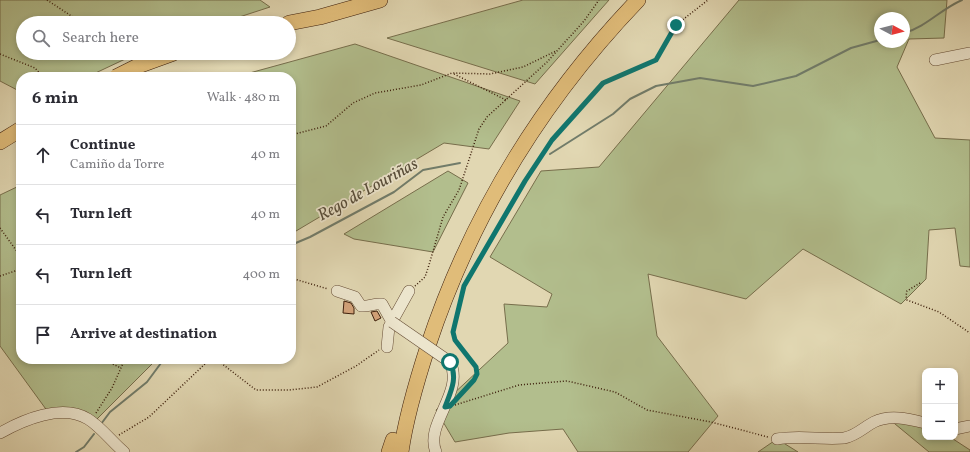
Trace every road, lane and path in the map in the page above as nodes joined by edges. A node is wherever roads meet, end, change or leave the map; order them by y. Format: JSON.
{"nodes":[{"id":1,"x":47,"y":0,"type":"edge"},
{"id":2,"x":380,"y":0,"type":"edge"},
{"id":3,"x":599,"y":0,"type":"edge"},
{"id":4,"x":625,"y":0,"type":"edge"},
{"id":5,"x":638,"y":0,"type":"edge"},
{"id":6,"x":708,"y":0,"type":"edge"},
{"id":7,"x":71,"y":16,"type":"edge"},
{"id":8,"x":296,"y":22,"type":"edge"},
{"id":9,"x":558,"y":50,"type":"junction"},
{"id":10,"x":970,"y":53,"type":"edge"},
{"id":11,"x":0,"y":54,"type":"edge"},
{"id":12,"x":155,"y":60,"type":"edge"},
{"id":13,"x":935,"y":60,"type":"dead end"},
{"id":14,"x":39,"y":72,"type":"edge"},
{"id":15,"x":126,"y":72,"type":"edge"},
{"id":16,"x":452,"y":73,"type":"junction"},
{"id":17,"x":506,"y":100,"type":"junction"},
{"id":18,"x":16,"y":132,"type":"edge"},
{"id":19,"x":296,"y":134,"type":"edge"},
{"id":20,"x":0,"y":142,"type":"edge"},
{"id":21,"x":0,"y":228,"type":"edge"},
{"id":22,"x":16,"y":250,"type":"edge"},
{"id":23,"x":16,"y":271,"type":"edge"},
{"id":24,"x":0,"y":276,"type":"edge"},
{"id":25,"x":296,"y":279,"type":"edge"},
{"id":26,"x":920,"y":283,"type":"dead end"},
{"id":27,"x":409,"y":290,"type":"joint"},
{"id":28,"x":337,"y":291,"type":"joint"},
{"id":29,"x":392,"y":322,"type":"junction"},
{"id":30,"x":970,"y":333,"type":"edge"},
{"id":31,"x":387,"y":347,"type":"joint"},
{"id":32,"x":113,"y":364,"type":"edge"},
{"id":33,"x":123,"y":364,"type":"edge"},
{"id":34,"x":205,"y":364,"type":"edge"},
{"id":35,"x":222,"y":364,"type":"edge"},
{"id":36,"x":121,"y":368,"type":"junction"},
{"id":37,"x":458,"y":395,"type":"dead end"},
{"id":38,"x":445,"y":407,"type":"junction"},
{"id":39,"x":88,"y":419,"type":"junction"},
{"id":40,"x":922,"y":422,"type":"edge"},
{"id":41,"x":970,"y":426,"type":"edge"},
{"id":42,"x":958,"y":428,"type":"edge"},
{"id":43,"x":0,"y":433,"type":"edge"},
{"id":44,"x":109,"y":439,"type":"junction"},
{"id":45,"x":777,"y":439,"type":"joint"},
{"id":46,"x":394,"y":449,"type":"edge"},
{"id":47,"x":124,"y":452,"type":"edge"},
{"id":48,"x":436,"y":452,"type":"edge"}],
"edges":[{"from":1,"to":7,"type":"path"},
{"from":2,"to":8,"type":"highway"},
{"from":3,"to":9,"type":"path"},
{"from":4,"to":46,"type":"highway"},
{"from":5,"to":46,"type":"highway"},
{"from":6,"to":37,"type":"path"},
{"from":9,"to":16,"type":"path"},
{"from":9,"to":17,"type":"path"},
{"from":10,"to":13,"type":"street"},
{"from":11,"to":14,"type":"path"},
{"from":12,"to":15,"type":"highway","bridge":true},
{"from":16,"to":17,"type":"path"},
{"from":16,"to":19,"type":"path"},
{"from":17,"to":27,"type":"path"},
{"from":18,"to":20,"type":"highway"},
{"from":21,"to":22,"type":"path"},
{"from":23,"to":24,"type":"path"},
{"from":25,"to":28,"type":"path"},
{"from":26,"to":30,"type":"path"},
{"from":27,"to":29,"type":"street"},
{"from":28,"to":29,"type":"street"},
{"from":29,"to":31,"type":"street"},
{"from":29,"to":38,"type":"street","bridge":true},
{"from":31,"to":35,"type":"path"},
{"from":32,"to":36,"type":"path"},
{"from":33,"to":36,"type":"path"},
{"from":34,"to":44,"type":"path"},
{"from":36,"to":39,"type":"path"},
{"from":38,"to":45,"type":"path"},
{"from":38,"to":48,"type":"street"},
{"from":39,"to":43,"type":"street"},
{"from":39,"to":44,"type":"street"},
{"from":40,"to":45,"type":"street"},
{"from":41,"to":42,"type":"street"},
{"from":44,"to":47,"type":"street"}]}
